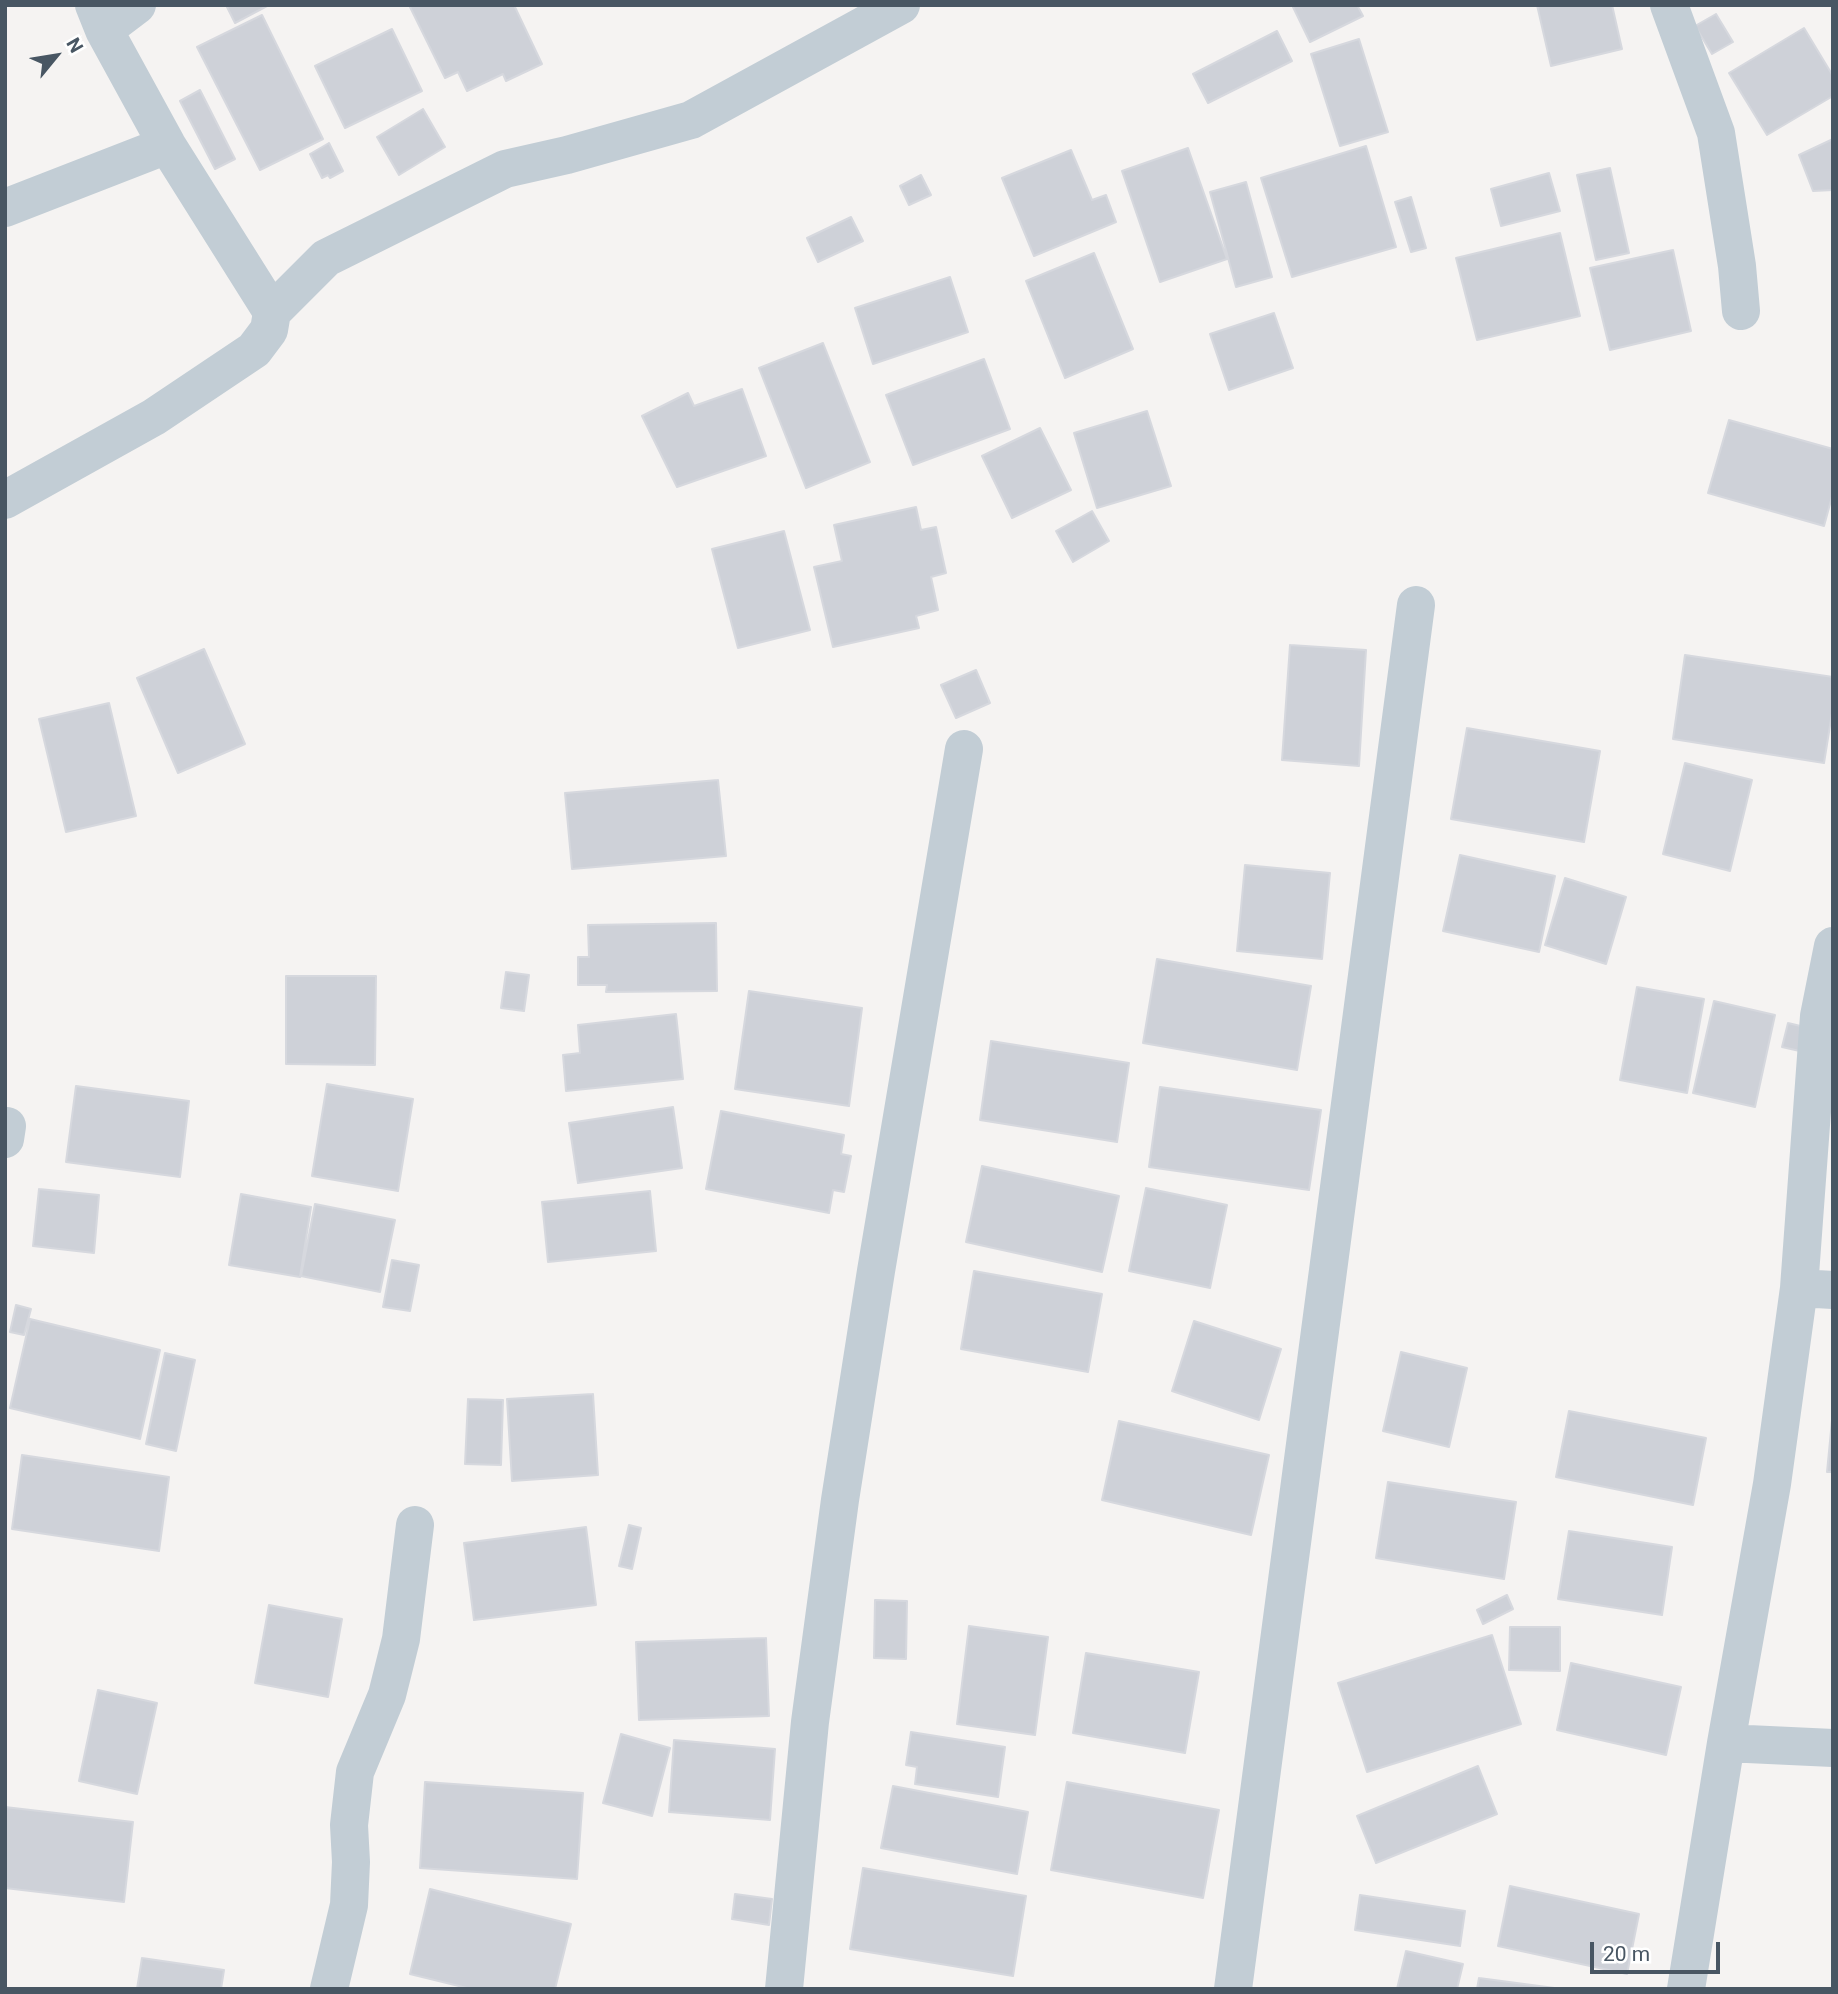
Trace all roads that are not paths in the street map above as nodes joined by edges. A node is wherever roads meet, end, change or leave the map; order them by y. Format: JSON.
{"nodes":[{"id":1,"x":138,"y":5,"type":"edge"},
{"id":2,"x":901,"y":5,"type":"edge"},
{"id":3,"x":1669,"y":5,"type":"edge"},
{"id":4,"x":99,"y":18,"type":"edge"},
{"id":5,"x":167,"y":145,"type":"junction"},
{"id":6,"x":5,"y":208,"type":"edge"},
{"id":7,"x":1741,"y":311,"type":"dead end"},
{"id":8,"x":272,"y":312,"type":"junction"},
{"id":9,"x":5,"y":500,"type":"edge"},
{"id":10,"x":1416,"y":605,"type":"dead end"},
{"id":11,"x":964,"y":749,"type":"dead end"},
{"id":12,"x":1833,"y":946,"type":"edge"},
{"id":13,"x":1816,"y":1289,"type":"edge"},
{"id":14,"x":415,"y":1525,"type":"dead end"},
{"id":15,"x":1726,"y":1743,"type":"junction"},
{"id":16,"x":1833,"y":1748,"type":"edge"},
{"id":17,"x":330,"y":1989,"type":"edge"},
{"id":18,"x":784,"y":1989,"type":"edge"},
{"id":19,"x":1233,"y":1989,"type":"edge"},
{"id":20,"x":1686,"y":1989,"type":"edge"}],
"edges":[{"from":1,"to":4,"type":"street"},
{"from":2,"to":8,"type":"street"},
{"from":3,"to":7,"type":"street"},
{"from":4,"to":5,"type":"street"},
{"from":5,"to":6,"type":"street"},
{"from":5,"to":8,"type":"street"},
{"from":8,"to":9,"type":"street"},
{"from":10,"to":19,"type":"street"},
{"from":11,"to":18,"type":"street"},
{"from":12,"to":13,"type":"street"},
{"from":13,"to":15,"type":"street"},
{"from":14,"to":17,"type":"street"},
{"from":15,"to":16,"type":"street"},
{"from":15,"to":20,"type":"street"}]}
